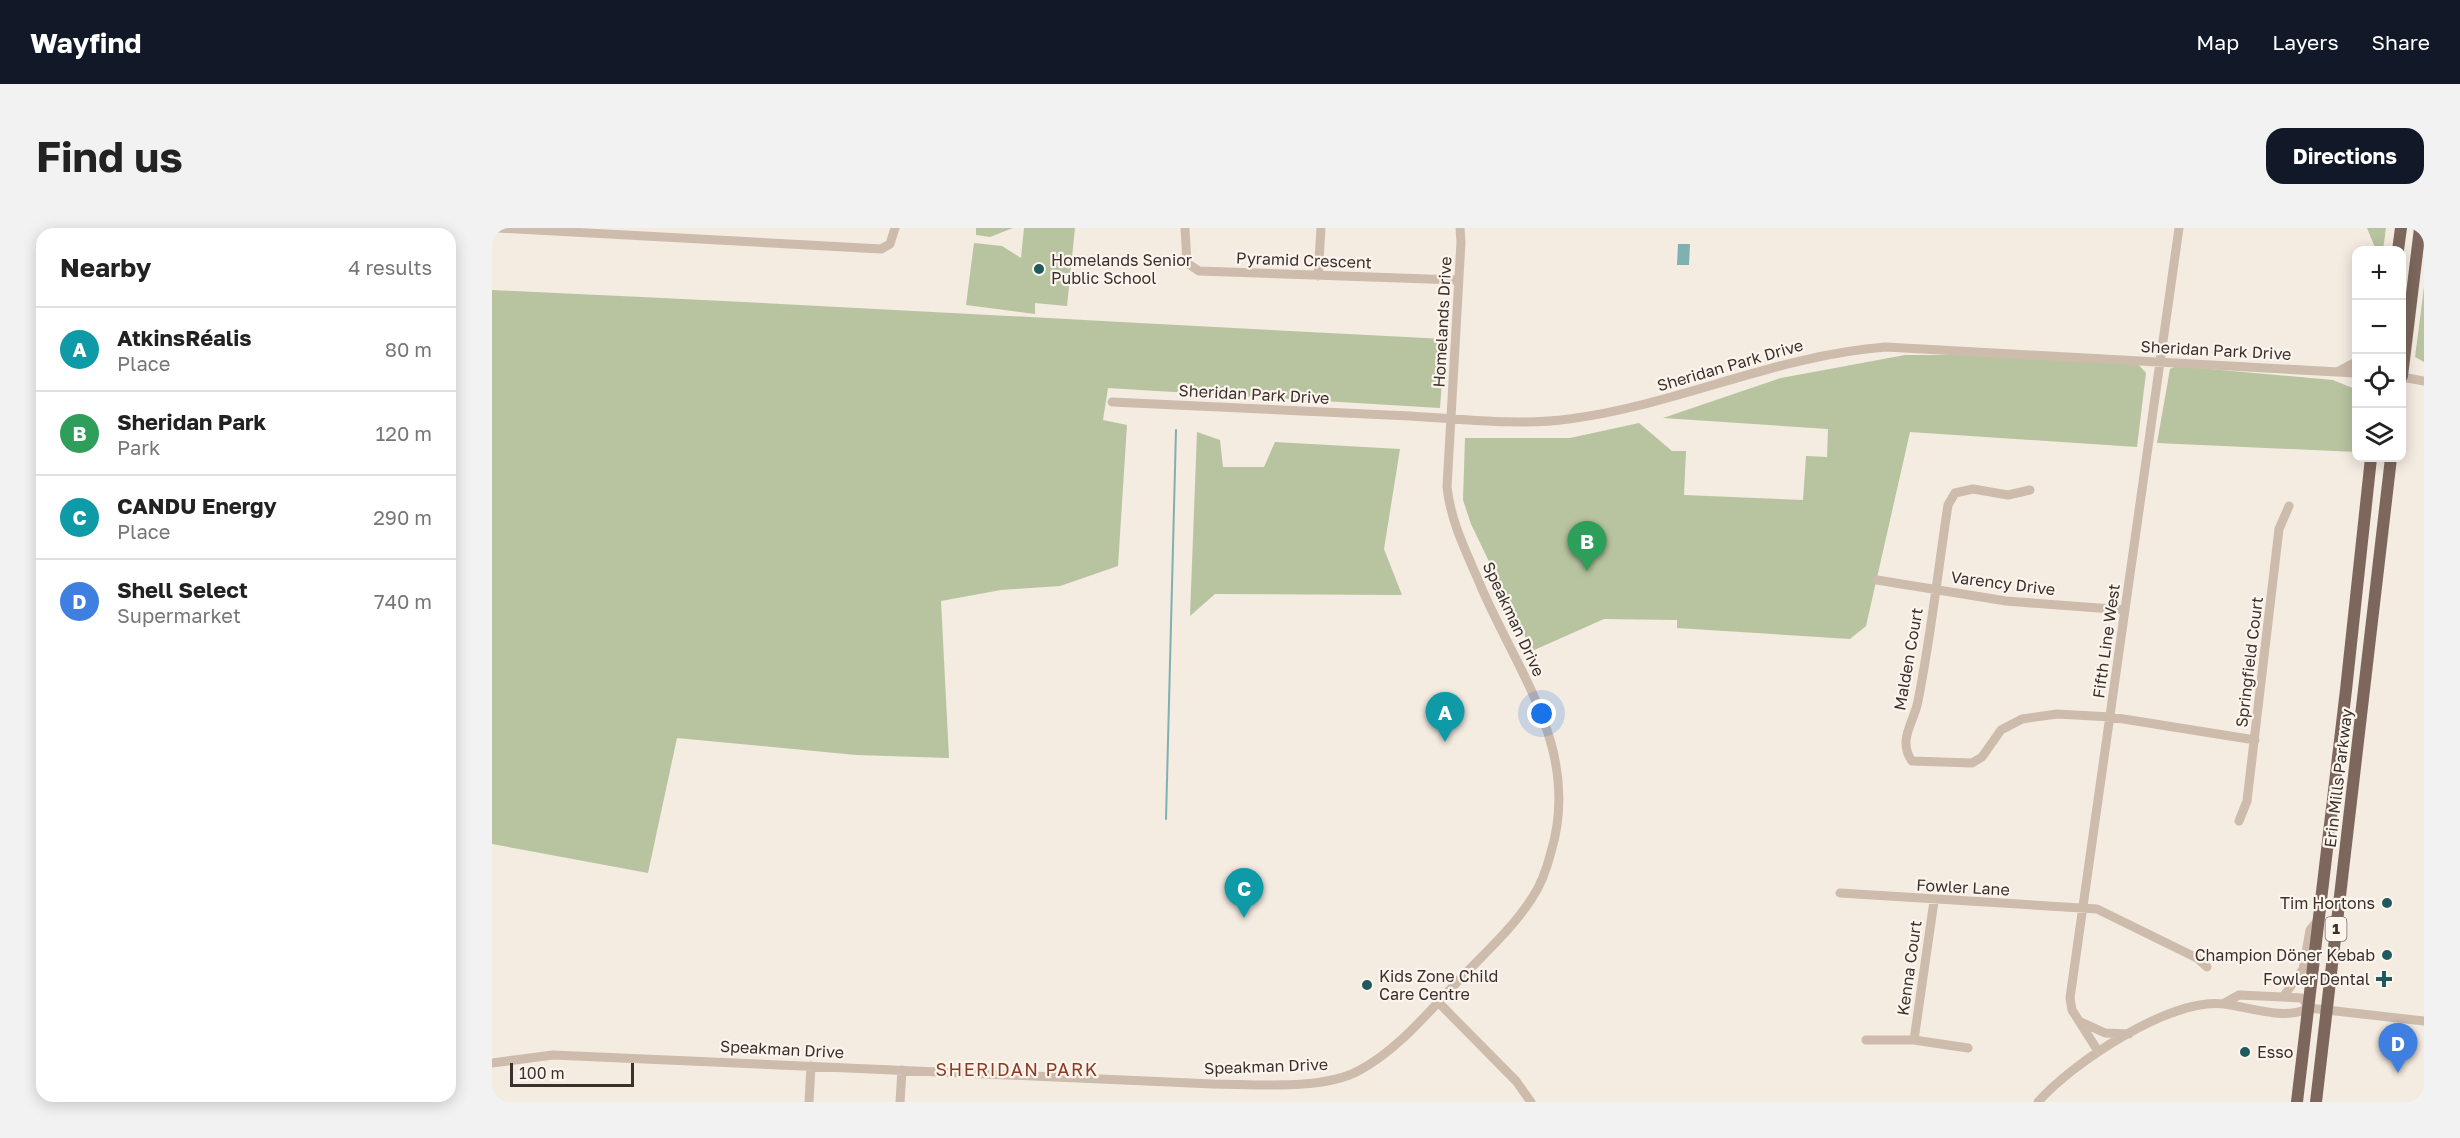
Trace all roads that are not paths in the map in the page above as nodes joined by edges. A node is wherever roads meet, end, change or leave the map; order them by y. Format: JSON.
{"nodes":[{"id":1,"x":497,"y":228,"type":"edge"},
{"id":2,"x":895,"y":228,"type":"edge"},
{"id":3,"x":1185,"y":228,"type":"edge"},
{"id":4,"x":1321,"y":228,"type":"edge"},
{"id":5,"x":1460,"y":228,"type":"edge"},
{"id":6,"x":2180,"y":228,"type":"edge"},
{"id":7,"x":2401,"y":228,"type":"edge"},
{"id":8,"x":2420,"y":228,"type":"edge"},
{"id":9,"x":610,"y":231,"type":"edge"},
{"id":10,"x":2399,"y":246,"type":"edge"},
{"id":11,"x":1318,"y":276,"type":"junction"},
{"id":12,"x":1457,"y":280,"type":"junction"},
{"id":13,"x":2405,"y":354,"type":"edge"},
{"id":14,"x":2161,"y":363,"type":"junction"},
{"id":15,"x":2352,"y":364,"type":"edge"},
{"id":16,"x":2338,"y":371,"type":"junction"},
{"id":17,"x":2352,"y":373,"type":"edge"},
{"id":18,"x":2406,"y":377,"type":"edge"},
{"id":19,"x":2424,"y":381,"type":"edge"},
{"id":20,"x":1112,"y":402,"type":"dead end"},
{"id":21,"x":1452,"y":418,"type":"junction"},
{"id":22,"x":2371,"y":462,"type":"edge"},
{"id":23,"x":2391,"y":462,"type":"edge"},
{"id":24,"x":2030,"y":490,"type":"dead end"},
{"id":25,"x":2289,"y":506,"type":"dead end"},
{"id":26,"x":1877,"y":580,"type":"dead end"},
{"id":27,"x":1936,"y":589,"type":"junction"},
{"id":28,"x":2125,"y":610,"type":"junction"},
{"id":29,"x":2111,"y":717,"type":"junction"},
{"id":30,"x":2255,"y":740,"type":"junction"},
{"id":31,"x":2239,"y":821,"type":"dead end"},
{"id":32,"x":1840,"y":893,"type":"dead end"},
{"id":33,"x":1934,"y":901,"type":"junction"},
{"id":34,"x":2084,"y":907,"type":"junction"},
{"id":35,"x":2318,"y":920,"type":"junction"},
{"id":36,"x":2207,"y":967,"type":"dead end"},
{"id":37,"x":2283,"y":997,"type":"junction"},
{"id":38,"x":1438,"y":1002,"type":"junction"},
{"id":39,"x":2223,"y":1004,"type":"junction"},
{"id":40,"x":2309,"y":1008,"type":"junction"},
{"id":41,"x":2327,"y":1010,"type":"junction"},
{"id":42,"x":2077,"y":1020,"type":"junction"},
{"id":43,"x":2424,"y":1021,"type":"edge"},
{"id":44,"x":2129,"y":1034,"type":"junction"},
{"id":45,"x":1866,"y":1040,"type":"dead end"},
{"id":46,"x":1914,"y":1040,"type":"junction"},
{"id":47,"x":1968,"y":1048,"type":"dead end"},
{"id":48,"x":2098,"y":1051,"type":"junction"},
{"id":49,"x":492,"y":1063,"type":"edge"},
{"id":50,"x":811,"y":1066,"type":"junction"},
{"id":51,"x":902,"y":1070,"type":"junction"},
{"id":52,"x":809,"y":1102,"type":"edge"},
{"id":53,"x":900,"y":1102,"type":"edge"},
{"id":54,"x":1531,"y":1102,"type":"edge"},
{"id":55,"x":2038,"y":1102,"type":"edge"},
{"id":56,"x":2297,"y":1102,"type":"edge"},
{"id":57,"x":2316,"y":1102,"type":"edge"}],
"edges":[{"from":1,"to":9,"type":"street"},
{"from":2,"to":9,"type":"street"},
{"from":3,"to":11,"type":"street","name":"Pyramid Crescent"},
{"from":4,"to":11,"type":"street"},
{"from":5,"to":12,"type":"street","name":"Homelands Drive"},
{"from":6,"to":14,"type":"street","name":"Fifth Line West"},
{"from":7,"to":10,"type":"main road"},
{"from":8,"to":13,"type":"main road"},
{"from":11,"to":12,"type":"street","name":"Pyramid Crescent"},
{"from":12,"to":21,"type":"street","name":"Homelands Drive"},
{"from":14,"to":16,"type":"street","name":"Sheridan Park Drive"},
{"from":14,"to":21,"type":"street","name":"Sheridan Park Drive"},
{"from":14,"to":28,"type":"street","name":"Fifth Line West"},
{"from":15,"to":16,"type":"street"},
{"from":16,"to":17,"type":"street","name":"Sheridan Park Drive"},
{"from":18,"to":19,"type":"street"},
{"from":20,"to":21,"type":"street","name":"Sheridan Park Drive"},
{"from":21,"to":38,"type":"street","name":"Speakman Drive"},
{"from":22,"to":35,"type":"main road","name":"Erin Mills Parkway","number":"1"},
{"from":23,"to":41,"type":"main road","name":"Erin Mills Parkway","number":"1"},
{"from":24,"to":27,"type":"street","name":"Malden Court"},
{"from":25,"to":30,"type":"street","name":"Springfield Court"},
{"from":26,"to":27,"type":"street","name":"Varency Drive"},
{"from":27,"to":28,"type":"street","name":"Varency Drive"},
{"from":27,"to":29,"type":"street","name":"Malden Court"},
{"from":28,"to":29,"type":"street","name":"Fifth Line West"},
{"from":29,"to":30,"type":"street"},
{"from":29,"to":34,"type":"street","name":"Fifth Line West"},
{"from":30,"to":31,"type":"street","name":"Springfield Court"},
{"from":32,"to":33,"type":"street","name":"Fowler Lane"},
{"from":33,"to":34,"type":"street","name":"Fowler Lane"},
{"from":33,"to":46,"type":"street","name":"Kenna Court"},
{"from":34,"to":36,"type":"street","name":"Fowler Lane"},
{"from":34,"to":42,"type":"street","name":"Fifth Line West"},
{"from":35,"to":37,"type":"street"},
{"from":35,"to":40,"type":"main road","name":"Erin Mills Parkway","number":"1"},
{"from":37,"to":39,"type":"street"},
{"from":37,"to":40,"type":"street"},
{"from":38,"to":51,"type":"street","name":"Speakman Drive"},
{"from":38,"to":54,"type":"street"},
{"from":39,"to":40,"type":"street"},
{"from":39,"to":44,"type":"street"},
{"from":40,"to":41,"type":"street"},
{"from":40,"to":56,"type":"main road","name":"Erin Mills Parkway","number":"1"},
{"from":41,"to":43,"type":"street"},
{"from":41,"to":57,"type":"main road","name":"Erin Mills Parkway","number":"1"},
{"from":42,"to":44,"type":"street"},
{"from":42,"to":48,"type":"street","name":"Fifth Line West"},
{"from":44,"to":48,"type":"street"},
{"from":45,"to":46,"type":"street","name":"Kenna Court"},
{"from":46,"to":47,"type":"street","name":"Kenna Court"},
{"from":48,"to":55,"type":"street"},
{"from":49,"to":50,"type":"street","name":"Speakman Drive"},
{"from":50,"to":51,"type":"street","name":"Speakman Drive"},
{"from":50,"to":52,"type":"street"},
{"from":51,"to":53,"type":"street"}]}
